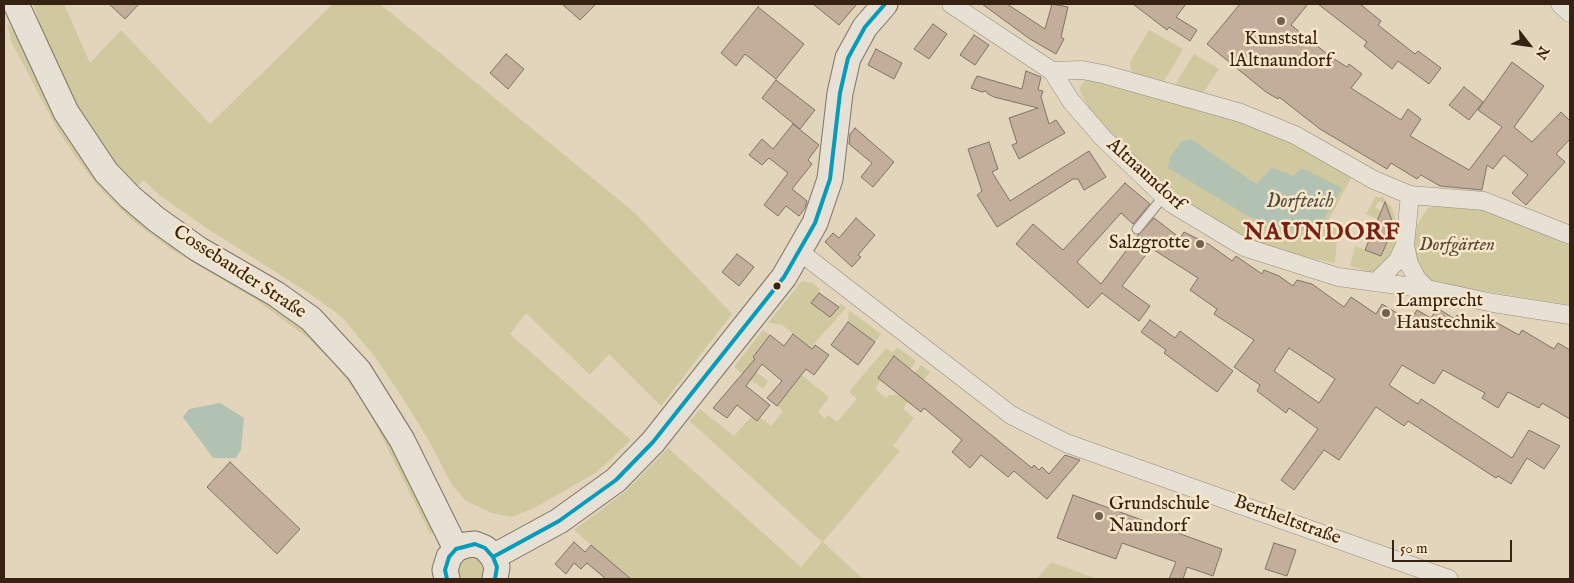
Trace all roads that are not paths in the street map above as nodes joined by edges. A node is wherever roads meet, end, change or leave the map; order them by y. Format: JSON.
{"nodes":[{"id":1,"x":16,"y":4,"type":"edge"},
{"id":2,"x":885,"y":4,"type":"edge"},
{"id":3,"x":951,"y":4,"type":"edge"},
{"id":4,"x":1560,"y":4,"type":"edge"},
{"id":5,"x":1570,"y":13,"type":"edge"},
{"id":6,"x":1052,"y":71,"type":"junction"},
{"id":7,"x":1410,"y":195,"type":"junction"},
{"id":8,"x":1164,"y":196,"type":"junction"},
{"id":9,"x":1136,"y":230,"type":"dead end"},
{"id":10,"x":1570,"y":235,"type":"edge"},
{"id":11,"x":1405,"y":245,"type":"junction"},
{"id":12,"x":800,"y":252,"type":"junction"},
{"id":13,"x":1376,"y":282,"type":"junction"},
{"id":14,"x":1427,"y":289,"type":"junction"},
{"id":15,"x":1570,"y":315,"type":"edge"},
{"id":16,"x":456,"y":549,"type":"junction"},
{"id":17,"x":494,"y":568,"type":"edge"},
{"id":18,"x":447,"y":579,"type":"edge"},
{"id":19,"x":1448,"y":579,"type":"edge"}],
"edges":[{"from":1,"to":16,"type":"street","name":"Cossebauder Straße"},
{"from":2,"to":12,"type":"street"},
{"from":3,"to":6,"type":"street","name":"Altnaundorf"},
{"from":4,"to":5,"type":"street"},
{"from":6,"to":7,"type":"street"},
{"from":6,"to":8,"type":"street","name":"Altnaundorf"},
{"from":7,"to":10,"type":"street"},
{"from":7,"to":11,"type":"street"},
{"from":8,"to":9,"type":"lane"},
{"from":8,"to":13,"type":"street","name":"Altnaundorf"},
{"from":11,"to":13,"type":"street"},
{"from":11,"to":14,"type":"street"},
{"from":12,"to":17,"type":"street"},
{"from":12,"to":19,"type":"street","name":"Bertheltstraße"},
{"from":13,"to":14,"type":"street","name":"Altnaundorf"},
{"from":14,"to":15,"type":"street","name":"Altnaundorf"},
{"from":16,"to":17,"type":"street"},
{"from":16,"to":18,"type":"street"}]}
